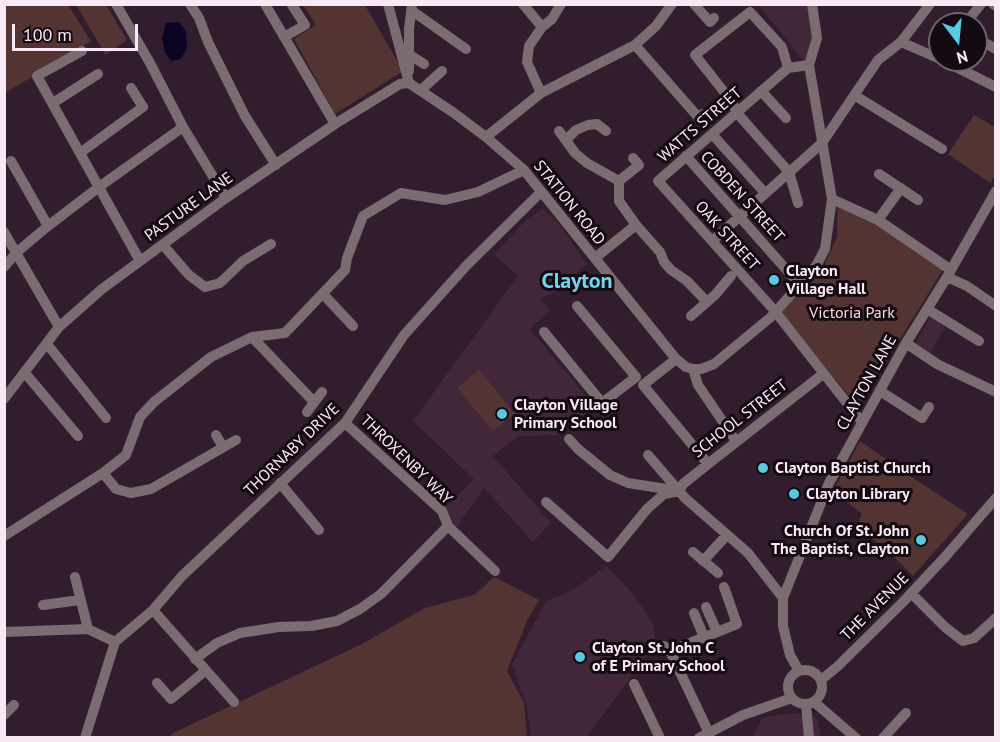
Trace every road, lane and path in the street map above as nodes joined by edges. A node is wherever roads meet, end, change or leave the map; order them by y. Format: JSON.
{"nodes":[{"id":1,"x":116,"y":4,"type":"edge"},
{"id":2,"x":190,"y":4,"type":"edge"},
{"id":3,"x":265,"y":4,"type":"edge"},
{"id":4,"x":388,"y":4,"type":"edge"},
{"id":5,"x":523,"y":4,"type":"edge"},
{"id":6,"x":561,"y":4,"type":"edge"},
{"id":7,"x":672,"y":4,"type":"edge"},
{"id":8,"x":694,"y":4,"type":"edge"},
{"id":9,"x":812,"y":4,"type":"edge"},
{"id":10,"x":930,"y":4,"type":"edge"},
{"id":11,"x":292,"y":5,"type":"edge"},
{"id":12,"x":411,"y":7,"type":"edge"},
{"id":13,"x":714,"y":18,"type":"dead end"},
{"id":14,"x":542,"y":27,"type":"junction"},
{"id":15,"x":284,"y":37,"type":"junction"},
{"id":16,"x":901,"y":42,"type":"junction"},
{"id":17,"x":635,"y":45,"type":"junction"},
{"id":18,"x":466,"y":49,"type":"dead end"},
{"id":19,"x":82,"y":51,"type":"dead end"},
{"id":20,"x":928,"y":54,"type":"edge"},
{"id":21,"x":410,"y":55,"type":"junction"},
{"id":22,"x":424,"y":64,"type":"dead end"},
{"id":23,"x":809,"y":65,"type":"junction"},
{"id":24,"x":788,"y":68,"type":"junction"},
{"id":25,"x":442,"y":71,"type":"dead end"},
{"id":26,"x":966,"y":72,"type":"edge"},
{"id":27,"x":98,"y":74,"type":"dead end"},
{"id":28,"x":409,"y":83,"type":"junction"},
{"id":29,"x":996,"y":87,"type":"edge"},
{"id":30,"x":131,"y":88,"type":"dead end"},
{"id":31,"x":421,"y":90,"type":"junction"},
{"id":32,"x":761,"y":92,"type":"junction"},
{"id":33,"x":542,"y":93,"type":"junction"},
{"id":34,"x":854,"y":95,"type":"junction"},
{"id":35,"x":53,"y":103,"type":"junction"},
{"id":36,"x":736,"y":113,"type":"junction"},
{"id":37,"x":703,"y":114,"type":"dead end"},
{"id":38,"x":786,"y":118,"type":"dead end"},
{"id":39,"x":335,"y":124,"type":"junction"},
{"id":40,"x":183,"y":127,"type":"junction"},
{"id":41,"x":606,"y":131,"type":"dead end"},
{"id":42,"x":712,"y":134,"type":"junction"},
{"id":43,"x":486,"y":137,"type":"junction"},
{"id":44,"x":822,"y":143,"type":"junction"},
{"id":45,"x":938,"y":143,"type":"dead end"},
{"id":46,"x":80,"y":153,"type":"junction"},
{"id":47,"x":686,"y":156,"type":"junction"},
{"id":48,"x":633,"y":158,"type":"dead end"},
{"id":49,"x":11,"y":161,"type":"dead end"},
{"id":50,"x":276,"y":165,"type":"junction"},
{"id":51,"x":524,"y":170,"type":"junction"},
{"id":52,"x":789,"y":172,"type":"junction"},
{"id":53,"x":879,"y":174,"type":"dead end"},
{"id":54,"x":619,"y":181,"type":"junction"},
{"id":55,"x":658,"y":181,"type":"joint"},
{"id":56,"x":99,"y":187,"type":"junction"},
{"id":57,"x":901,"y":188,"type":"junction"},
{"id":58,"x":996,"y":191,"type":"edge"},
{"id":59,"x":542,"y":192,"type":"junction"},
{"id":60,"x":765,"y":194,"type":"junction"},
{"id":61,"x":226,"y":198,"type":"junction"},
{"id":62,"x":832,"y":199,"type":"junction"},
{"id":63,"x":918,"y":200,"type":"dead end"},
{"id":64,"x":798,"y":203,"type":"dead end"},
{"id":65,"x":739,"y":216,"type":"junction"},
{"id":66,"x":878,"y":220,"type":"junction"},
{"id":67,"x":636,"y":225,"type":"junction"},
{"id":68,"x":48,"y":226,"type":"junction"},
{"id":69,"x":4,"y":232,"type":"edge"},
{"id":70,"x":712,"y":241,"type":"junction"},
{"id":71,"x":271,"y":244,"type":"dead end"},
{"id":72,"x":163,"y":245,"type":"junction"},
{"id":73,"x":17,"y":252,"type":"junction"},
{"id":74,"x":595,"y":258,"type":"junction"},
{"id":75,"x":140,"y":261,"type":"junction"},
{"id":76,"x":4,"y":267,"type":"edge"},
{"id":77,"x":949,"y":273,"type":"junction"},
{"id":78,"x":731,"y":276,"type":"dead end"},
{"id":79,"x":800,"y":284,"type":"junction"},
{"id":80,"x":323,"y":294,"type":"junction"},
{"id":81,"x":707,"y":302,"type":"junction"},
{"id":82,"x":577,"y":306,"type":"dead end"},
{"id":83,"x":996,"y":306,"type":"edge"},
{"id":84,"x":927,"y":309,"type":"junction"},
{"id":85,"x":774,"y":310,"type":"junction"},
{"id":86,"x":692,"y":316,"type":"dead end"},
{"id":87,"x":353,"y":326,"type":"dead end"},
{"id":88,"x":60,"y":327,"type":"junction"},
{"id":89,"x":544,"y":332,"type":"dead end"},
{"id":90,"x":252,"y":338,"type":"junction"},
{"id":91,"x":979,"y":341,"type":"dead end"},
{"id":92,"x":906,"y":343,"type":"junction"},
{"id":93,"x":47,"y":344,"type":"junction"},
{"id":94,"x":676,"y":359,"type":"junction"},
{"id":95,"x":693,"y":369,"type":"junction"},
{"id":96,"x":26,"y":373,"type":"junction"},
{"id":97,"x":823,"y":374,"type":"junction"},
{"id":98,"x":640,"y":381,"type":"junction"},
{"id":99,"x":880,"y":391,"type":"junction"},
{"id":100,"x":322,"y":392,"type":"dead end"},
{"id":101,"x":996,"y":392,"type":"edge"},
{"id":102,"x":4,"y":399,"type":"edge"},
{"id":103,"x":314,"y":402,"type":"junction"},
{"id":104,"x":929,"y":407,"type":"dead end"},
{"id":105,"x":307,"y":412,"type":"dead end"},
{"id":106,"x":106,"y":417,"type":"dead end"},
{"id":107,"x":861,"y":421,"type":"junction"},
{"id":108,"x":345,"y":423,"type":"junction"},
{"id":109,"x":216,"y":435,"type":"dead end"},
{"id":110,"x":78,"y":436,"type":"dead end"},
{"id":111,"x":569,"y":439,"type":"dead end"},
{"id":112,"x":237,"y":440,"type":"dead end"},
{"id":113,"x":736,"y":441,"type":"junction"},
{"id":114,"x":224,"y":447,"type":"junction"},
{"id":115,"x":648,"y":455,"type":"dead end"},
{"id":116,"x":708,"y":464,"type":"junction"},
{"id":117,"x":103,"y":473,"type":"junction"},
{"id":118,"x":280,"y":483,"type":"junction"},
{"id":119,"x":679,"y":491,"type":"junction"},
{"id":120,"x":996,"y":498,"type":"edge"},
{"id":121,"x":546,"y":502,"type":"dead end"},
{"id":122,"x":448,"y":526,"type":"junction"},
{"id":123,"x":319,"y":530,"type":"dead end"},
{"id":124,"x":727,"y":535,"type":"junction"},
{"id":125,"x":4,"y":536,"type":"edge"},
{"id":126,"x":693,"y":552,"type":"dead end"},
{"id":127,"x":703,"y":561,"type":"junction"},
{"id":128,"x":495,"y":571,"type":"dead end"},
{"id":129,"x":718,"y":573,"type":"dead end"},
{"id":130,"x":75,"y":577,"type":"dead end"},
{"id":131,"x":723,"y":587,"type":"dead end"},
{"id":132,"x":911,"y":593,"type":"junction"},
{"id":133,"x":783,"y":598,"type":"junction"},
{"id":134,"x":80,"y":600,"type":"junction"},
{"id":135,"x":43,"y":605,"type":"dead end"},
{"id":136,"x":706,"y":607,"type":"dead end"},
{"id":137,"x":153,"y":610,"type":"junction"},
{"id":138,"x":694,"y":613,"type":"dead end"},
{"id":139,"x":996,"y":618,"type":"edge"},
{"id":140,"x":88,"y":629,"type":"junction"},
{"id":141,"x":4,"y":632,"type":"edge"},
{"id":142,"x":717,"y":632,"type":"junction"},
{"id":143,"x":704,"y":637,"type":"junction"},
{"id":144,"x":115,"y":642,"type":"junction"},
{"id":145,"x":195,"y":659,"type":"junction"},
{"id":146,"x":205,"y":671,"type":"junction"},
{"id":147,"x":799,"y":671,"type":"junction"},
{"id":148,"x":821,"y":680,"type":"junction"},
{"id":149,"x":157,"y":683,"type":"dead end"},
{"id":150,"x":634,"y":684,"type":"dead end"},
{"id":151,"x":792,"y":698,"type":"junction"},
{"id":152,"x":234,"y":702,"type":"dead end"},
{"id":153,"x":810,"y":703,"type":"junction"},
{"id":154,"x":14,"y":705,"type":"dead end"},
{"id":155,"x":906,"y":713,"type":"dead end"},
{"id":156,"x":4,"y":715,"type":"edge"},
{"id":157,"x":704,"y":735,"type":"edge"},
{"id":158,"x":85,"y":738,"type":"edge"},
{"id":159,"x":660,"y":738,"type":"edge"},
{"id":160,"x":809,"y":738,"type":"edge"},
{"id":161,"x":856,"y":738,"type":"edge"},
{"id":162,"x":883,"y":738,"type":"edge"}],
"edges":[{"from":1,"to":40,"type":"street"},
{"from":2,"to":50,"type":"street"},
{"from":3,"to":15,"type":"street"},
{"from":4,"to":28,"type":"street"},
{"from":5,"to":14,"type":"street"},
{"from":6,"to":14,"type":"street"},
{"from":7,"to":17,"type":"street"},
{"from":8,"to":13,"type":"street"},
{"from":9,"to":23,"type":"street"},
{"from":10,"to":16,"type":"street"},
{"from":11,"to":15,"type":"street"},
{"from":12,"to":18,"type":"street"},
{"from":12,"to":21,"type":"street"},
{"from":14,"to":33,"type":"street"},
{"from":15,"to":39,"type":"street"},
{"from":16,"to":20,"type":"street"},
{"from":16,"to":34,"type":"street"},
{"from":17,"to":33,"type":"street"},
{"from":17,"to":37,"type":"street"},
{"from":19,"to":35,"type":"street"},
{"from":21,"to":22,"type":"street"},
{"from":21,"to":28,"type":"street"},
{"from":23,"to":24,"type":"street"},
{"from":23,"to":44,"type":"street"},
{"from":24,"to":32,"type":"street","name":"WATTS STREET"},
{"from":24,"to":36,"type":"street"},
{"from":25,"to":31,"type":"street"},
{"from":26,"to":29,"type":"street"},
{"from":27,"to":35,"type":"street"},
{"from":28,"to":31,"type":"street"},
{"from":28,"to":39,"type":"street","name":"PASTURE LANE"},
{"from":30,"to":46,"type":"street"},
{"from":31,"to":43,"type":"street","name":"STATION ROAD"},
{"from":32,"to":36,"type":"street","name":"WATTS STREET"},
{"from":32,"to":38,"type":"street","name":"WATTS STREET"},
{"from":33,"to":43,"type":"street"},
{"from":34,"to":44,"type":"street"},
{"from":34,"to":45,"type":"street"},
{"from":35,"to":46,"type":"street"},
{"from":36,"to":42,"type":"street","name":"WATTS STREET"},
{"from":36,"to":52,"type":"street"},
{"from":39,"to":50,"type":"street","name":"PASTURE LANE"},
{"from":40,"to":56,"type":"street"},
{"from":40,"to":61,"type":"street"},
{"from":41,"to":54,"type":"street"},
{"from":42,"to":47,"type":"street","name":"WATTS STREET"},
{"from":42,"to":60,"type":"street"},
{"from":43,"to":51,"type":"street","name":"STATION ROAD"},
{"from":44,"to":52,"type":"street"},
{"from":44,"to":62,"type":"street"},
{"from":46,"to":56,"type":"street"},
{"from":47,"to":55,"type":"street","name":"WATTS STREET"},
{"from":47,"to":65,"type":"street","name":"COBDEN STREET"},
{"from":48,"to":54,"type":"street"},
{"from":49,"to":68,"type":"street"},
{"from":50,"to":61,"type":"street","name":"PASTURE LANE"},
{"from":51,"to":59,"type":"street","name":"STATION ROAD"},
{"from":51,"to":80,"type":"street"},
{"from":52,"to":60,"type":"street"},
{"from":52,"to":64,"type":"street"},
{"from":53,"to":57,"type":"street"},
{"from":54,"to":67,"type":"street"},
{"from":55,"to":70,"type":"street","name":"OAK STREET"},
{"from":56,"to":68,"type":"street"},
{"from":56,"to":75,"type":"street"},
{"from":57,"to":63,"type":"street"},
{"from":57,"to":66,"type":"street"},
{"from":58,"to":77,"type":"street","name":"CLAYTON LANE"},
{"from":59,"to":74,"type":"street","name":"STATION ROAD"},
{"from":59,"to":108,"type":"street","name":"THORNABY DRIVE"},
{"from":60,"to":65,"type":"street"},
{"from":61,"to":72,"type":"street","name":"PASTURE LANE"},
{"from":62,"to":66,"type":"street"},
{"from":62,"to":79,"type":"street"},
{"from":65,"to":70,"type":"street"},
{"from":65,"to":79,"type":"street","name":"COBDEN STREET"},
{"from":66,"to":77,"type":"street"},
{"from":67,"to":74,"type":"street"},
{"from":67,"to":81,"type":"street"},
{"from":68,"to":73,"type":"street"},
{"from":69,"to":73,"type":"street"},
{"from":70,"to":85,"type":"street","name":"OAK STREET"},
{"from":71,"to":72,"type":"street"},
{"from":72,"to":75,"type":"street","name":"PASTURE LANE"},
{"from":73,"to":76,"type":"street"},
{"from":73,"to":88,"type":"street"},
{"from":74,"to":94,"type":"street","name":"STATION ROAD"},
{"from":75,"to":88,"type":"street","name":"PASTURE LANE"},
{"from":77,"to":83,"type":"street"},
{"from":77,"to":84,"type":"street","name":"CLAYTON LANE"},
{"from":78,"to":81,"type":"street"},
{"from":79,"to":85,"type":"street"},
{"from":80,"to":87,"type":"street"},
{"from":80,"to":90,"type":"street"},
{"from":81,"to":86,"type":"street"},
{"from":82,"to":98,"type":"street"},
{"from":84,"to":91,"type":"street"},
{"from":84,"to":92,"type":"street","name":"CLAYTON LANE"},
{"from":85,"to":95,"type":"street"},
{"from":85,"to":97,"type":"street","name":"OAK STREET"},
{"from":88,"to":93,"type":"street","name":"PASTURE LANE"},
{"from":89,"to":98,"type":"street"},
{"from":90,"to":103,"type":"street"},
{"from":90,"to":117,"type":"street"},
{"from":92,"to":99,"type":"street","name":"CLAYTON LANE"},
{"from":92,"to":101,"type":"street"},
{"from":93,"to":96,"type":"street","name":"PASTURE LANE"},
{"from":93,"to":106,"type":"street"},
{"from":94,"to":95,"type":"street","name":"STATION ROAD"},
{"from":94,"to":98,"type":"street"},
{"from":95,"to":113,"type":"street"},
{"from":96,"to":102,"type":"street","name":"PASTURE LANE"},
{"from":96,"to":110,"type":"street"},
{"from":97,"to":107,"type":"street","name":"OAK STREET"},
{"from":97,"to":113,"type":"street","name":"SCHOOL STREET"},
{"from":98,"to":116,"type":"street"},
{"from":99,"to":104,"type":"street"},
{"from":99,"to":107,"type":"street","name":"CLAYTON LANE"},
{"from":100,"to":103,"type":"street"},
{"from":103,"to":105,"type":"street"},
{"from":107,"to":133,"type":"street","name":"CLAYTON LANE"},
{"from":108,"to":118,"type":"street","name":"THORNABY DRIVE"},
{"from":108,"to":122,"type":"street","name":"THROXENBY WAY"},
{"from":109,"to":114,"type":"street"},
{"from":111,"to":119,"type":"street"},
{"from":112,"to":114,"type":"street"},
{"from":113,"to":116,"type":"street","name":"SCHOOL STREET"},
{"from":114,"to":117,"type":"street"},
{"from":115,"to":119,"type":"street"},
{"from":116,"to":119,"type":"street","name":"SCHOOL STREET"},
{"from":117,"to":125,"type":"street"},
{"from":118,"to":123,"type":"street"},
{"from":118,"to":137,"type":"street","name":"THORNABY DRIVE"},
{"from":119,"to":121,"type":"street","name":"SCHOOL STREET"},
{"from":119,"to":124,"type":"street"},
{"from":120,"to":132,"type":"street","name":"THE AVENUE"},
{"from":122,"to":128,"type":"street","name":"THROXENBY WAY"},
{"from":122,"to":145,"type":"street"},
{"from":124,"to":127,"type":"street"},
{"from":124,"to":133,"type":"street"},
{"from":126,"to":127,"type":"street"},
{"from":127,"to":129,"type":"street"},
{"from":130,"to":134,"type":"street"},
{"from":131,"to":142,"type":"street"},
{"from":132,"to":139,"type":"street"},
{"from":132,"to":148,"type":"street","name":"THE AVENUE"},
{"from":133,"to":147,"type":"street"},
{"from":134,"to":135,"type":"street"},
{"from":134,"to":140,"type":"street"},
{"from":136,"to":142,"type":"street"},
{"from":137,"to":144,"type":"street","name":"THORNABY DRIVE"},
{"from":137,"to":145,"type":"street"},
{"from":138,"to":143,"type":"street"},
{"from":140,"to":141,"type":"street"},
{"from":140,"to":144,"type":"street"},
{"from":142,"to":143,"type":"street"},
{"from":143,"to":157,"type":"street"},
{"from":144,"to":158,"type":"street"},
{"from":145,"to":146,"type":"street"},
{"from":146,"to":149,"type":"street"},
{"from":146,"to":152,"type":"street"},
{"from":147,"to":148,"type":"street"},
{"from":147,"to":151,"type":"street"},
{"from":148,"to":153,"type":"street"},
{"from":150,"to":159,"type":"street"},
{"from":151,"to":153,"type":"street"},
{"from":151,"to":157,"type":"street"},
{"from":153,"to":160,"type":"street"},
{"from":153,"to":161,"type":"street"},
{"from":154,"to":156,"type":"street"},
{"from":155,"to":162,"type":"street"}]}
